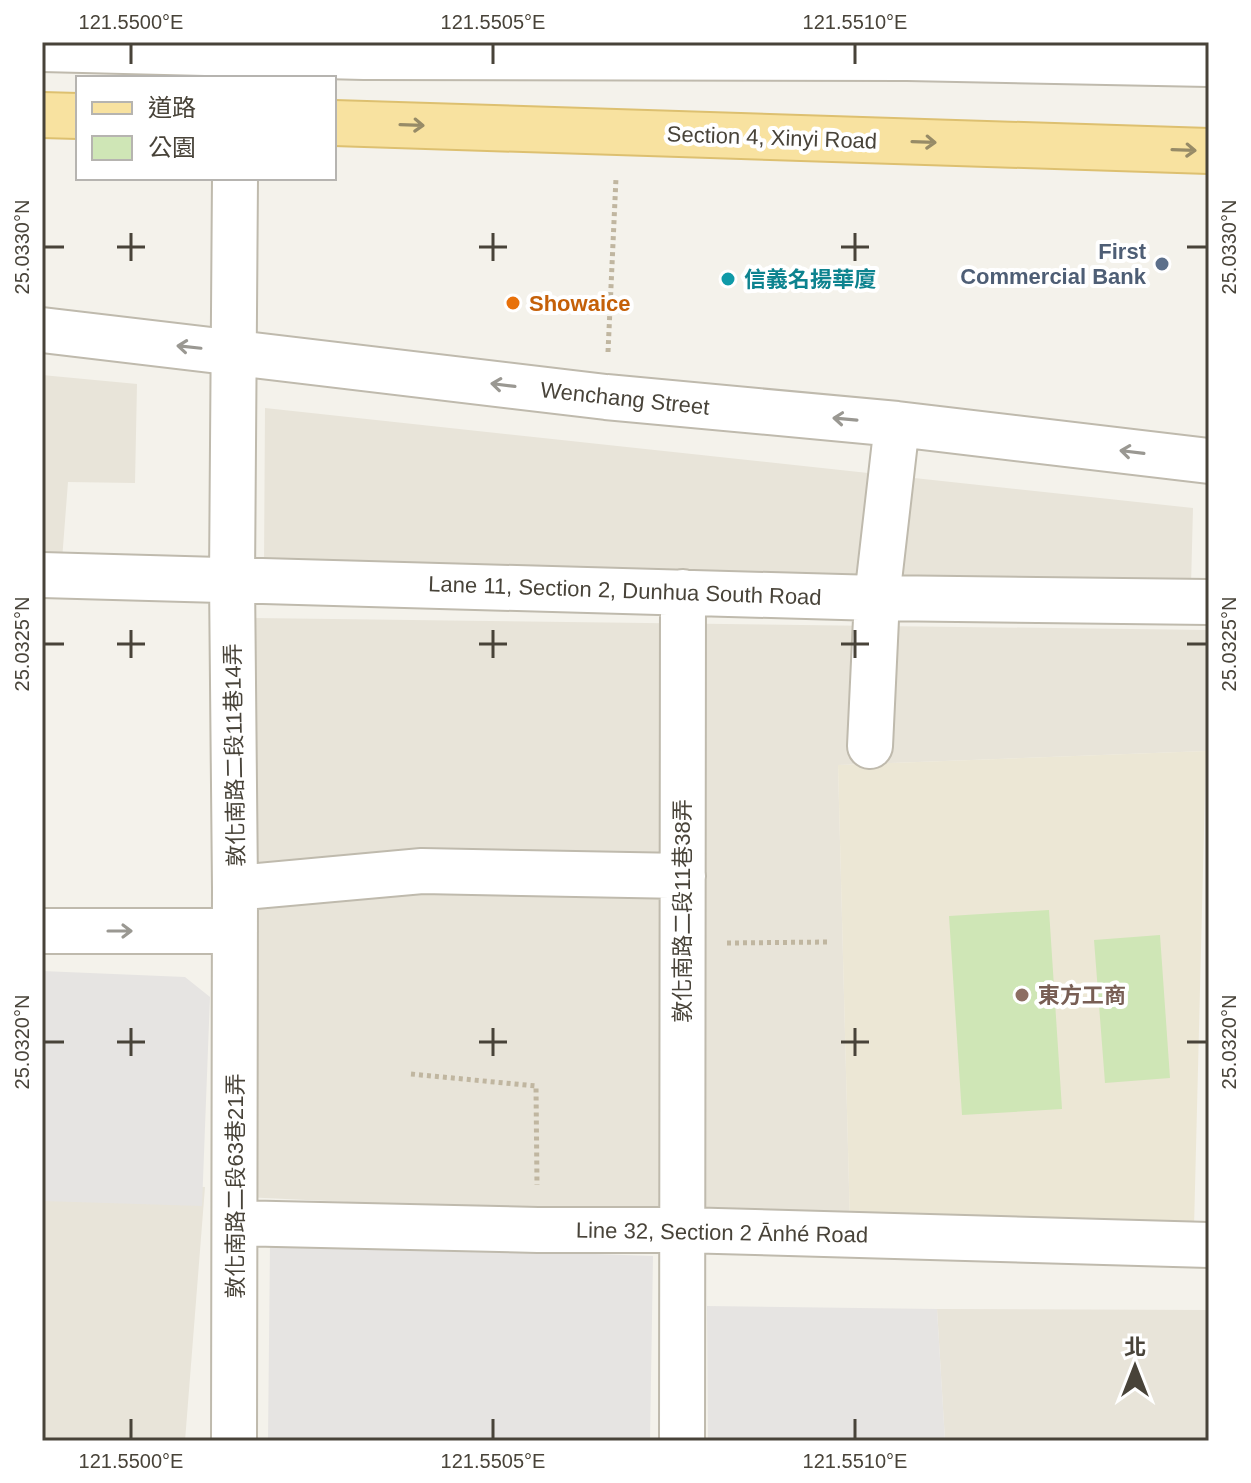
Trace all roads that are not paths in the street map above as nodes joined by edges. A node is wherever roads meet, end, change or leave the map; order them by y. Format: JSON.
{"nodes":[{"id":1,"x":42,"y":49,"type":"edge"},
{"id":2,"x":1209,"y":64,"type":"edge"},
{"id":3,"x":42,"y":115,"type":"edge"},
{"id":4,"x":76,"y":116,"type":"edge"},
{"id":5,"x":336,"y":123,"type":"edge"},
{"id":6,"x":1209,"y":151,"type":"edge"},
{"id":7,"x":235,"y":180,"type":"edge"},
{"id":8,"x":42,"y":330,"type":"edge"},
{"id":9,"x":234,"y":352,"type":"junction"},
{"id":10,"x":897,"y":424,"type":"junction"},
{"id":11,"x":1209,"y":461,"type":"edge"},
{"id":12,"x":42,"y":575,"type":"edge"},
{"id":13,"x":232,"y":579,"type":"junction"},
{"id":14,"x":683,"y":592,"type":"junction"},
{"id":15,"x":877,"y":598,"type":"junction"},
{"id":16,"x":1209,"y":602,"type":"edge"},
{"id":17,"x":870,"y":746,"type":"dead end"},
{"id":18,"x":683,"y":876,"type":"junction"},
{"id":19,"x":235,"y":888,"type":"junction"},
{"id":20,"x":42,"y":931,"type":"edge"},
{"id":21,"x":235,"y":931,"type":"junction"},
{"id":22,"x":235,"y":1223,"type":"junction"},
{"id":23,"x":681,"y":1230,"type":"junction"},
{"id":24,"x":1209,"y":1245,"type":"edge"},
{"id":25,"x":234,"y":1441,"type":"edge"},
{"id":26,"x":682,"y":1441,"type":"edge"}],
"edges":[{"from":1,"to":2,"type":"street"},
{"from":3,"to":4,"type":"main road"},
{"from":5,"to":6,"type":"main road","name":"Section 4, Xinyi Road","one_way":true},
{"from":7,"to":9,"type":"street","name":"敦化南路二段11巷14弄"},
{"from":9,"to":8,"type":"street","name":"Wenchang Street","one_way":true},
{"from":10,"to":9,"type":"street","name":"Wenchang Street","one_way":true},
{"from":9,"to":13,"type":"street","name":"敦化南路二段11巷14弄"},
{"from":11,"to":10,"type":"street","name":"Wenchang Street","one_way":true},
{"from":10,"to":15,"type":"street"},
{"from":12,"to":13,"type":"street","name":"Lane 11, Section 2, Dunhua South Road"},
{"from":13,"to":14,"type":"street","name":"Lane 11, Section 2, Dunhua South Road"},
{"from":13,"to":19,"type":"street","name":"敦化南路二段11巷14弄"},
{"from":14,"to":15,"type":"street","name":"Lane 11, Section 2, Dunhua South Road"},
{"from":14,"to":18,"type":"street","name":"敦化南路二段11巷38弄"},
{"from":15,"to":16,"type":"street","name":"Lane 11, Section 2, Dunhua South Road"},
{"from":15,"to":17,"type":"street"},
{"from":18,"to":19,"type":"street"},
{"from":18,"to":23,"type":"street","name":"敦化南路二段11巷38弄"},
{"from":19,"to":21,"type":"street","name":"敦化南路二段11巷14弄"},
{"from":20,"to":21,"type":"street","one_way":true},
{"from":21,"to":22,"type":"street","name":"敦化南路二段63巷21弄"},
{"from":22,"to":23,"type":"street","name":"Line 32, Section 2 Ānhé Road"},
{"from":22,"to":25,"type":"street","name":"敦化南路二段63巷21弄"},
{"from":23,"to":24,"type":"street","name":"Line 32, Section 2 Ānhé Road"},
{"from":23,"to":26,"type":"street","name":"敦化南路二段11巷38弄"}]}
